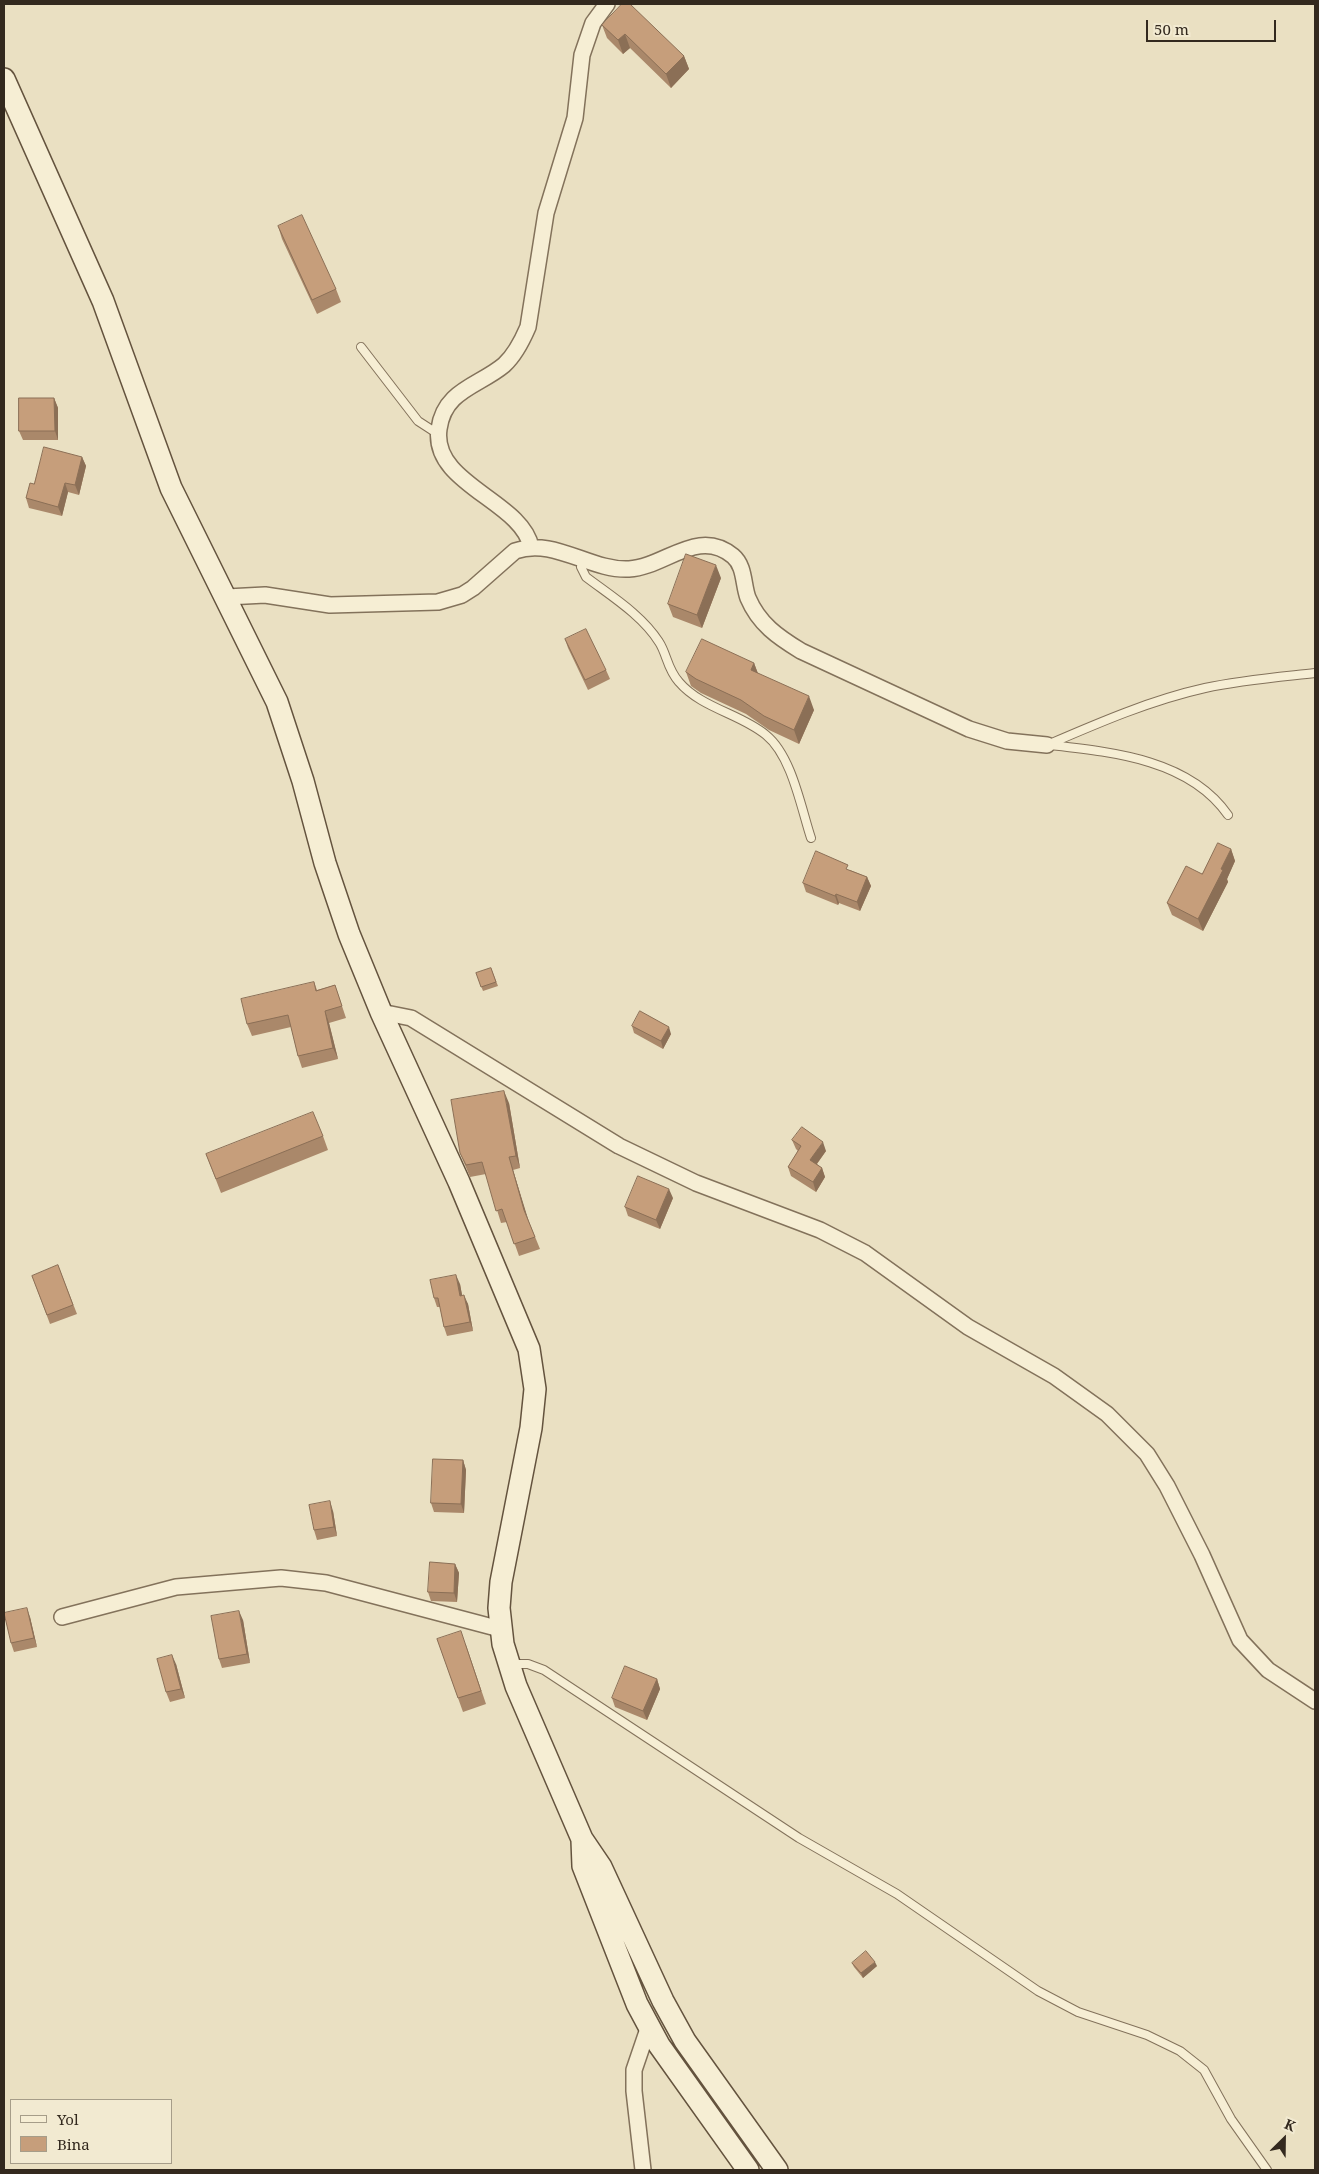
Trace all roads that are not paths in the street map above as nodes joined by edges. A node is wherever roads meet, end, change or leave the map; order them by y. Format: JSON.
{"nodes":[{"id":1,"x":607,"y":4,"type":"edge"},
{"id":2,"x":4,"y":79,"type":"edge"},
{"id":3,"x":361,"y":347,"type":"dead end"},
{"id":4,"x":438,"y":434,"type":"junction"},
{"id":5,"x":531,"y":547,"type":"junction"},
{"id":6,"x":582,"y":559,"type":"junction"},
{"id":7,"x":226,"y":597,"type":"junction"},
{"id":8,"x":1315,"y":673,"type":"edge"},
{"id":9,"x":1047,"y":745,"type":"junction"},
{"id":10,"x":1228,"y":815,"type":"dead end"},
{"id":11,"x":811,"y":838,"type":"dead end"},
{"id":12,"x":381,"y":1012,"type":"junction"},
{"id":13,"x":62,"y":1617,"type":"dead end"},
{"id":14,"x":500,"y":1629,"type":"junction"},
{"id":15,"x":508,"y":1664,"type":"junction"},
{"id":16,"x":1315,"y":1701,"type":"edge"},
{"id":17,"x":582,"y":1839,"type":"junction"},
{"id":18,"x":649,"y":2026,"type":"junction"},
{"id":19,"x":643,"y":2170,"type":"edge"},
{"id":20,"x":748,"y":2170,"type":"edge"},
{"id":21,"x":777,"y":2170,"type":"edge"},
{"id":22,"x":1268,"y":2170,"type":"edge"}],
"edges":[{"from":1,"to":4,"type":"street"},
{"from":2,"to":7,"type":"street"},
{"from":3,"to":4,"type":"lane"},
{"from":4,"to":5,"type":"street"},
{"from":5,"to":6,"type":"street"},
{"from":5,"to":7,"type":"street"},
{"from":6,"to":9,"type":"street"},
{"from":6,"to":11,"type":"lane"},
{"from":7,"to":12,"type":"street"},
{"from":8,"to":9,"type":"lane"},
{"from":9,"to":10,"type":"lane"},
{"from":12,"to":14,"type":"street"},
{"from":12,"to":16,"type":"street"},
{"from":13,"to":14,"type":"street"},
{"from":14,"to":15,"type":"street"},
{"from":15,"to":17,"type":"street"},
{"from":15,"to":22,"type":"lane"},
{"from":17,"to":18,"type":"street"},
{"from":17,"to":21,"type":"street"},
{"from":18,"to":19,"type":"street"},
{"from":18,"to":20,"type":"street"}]}
